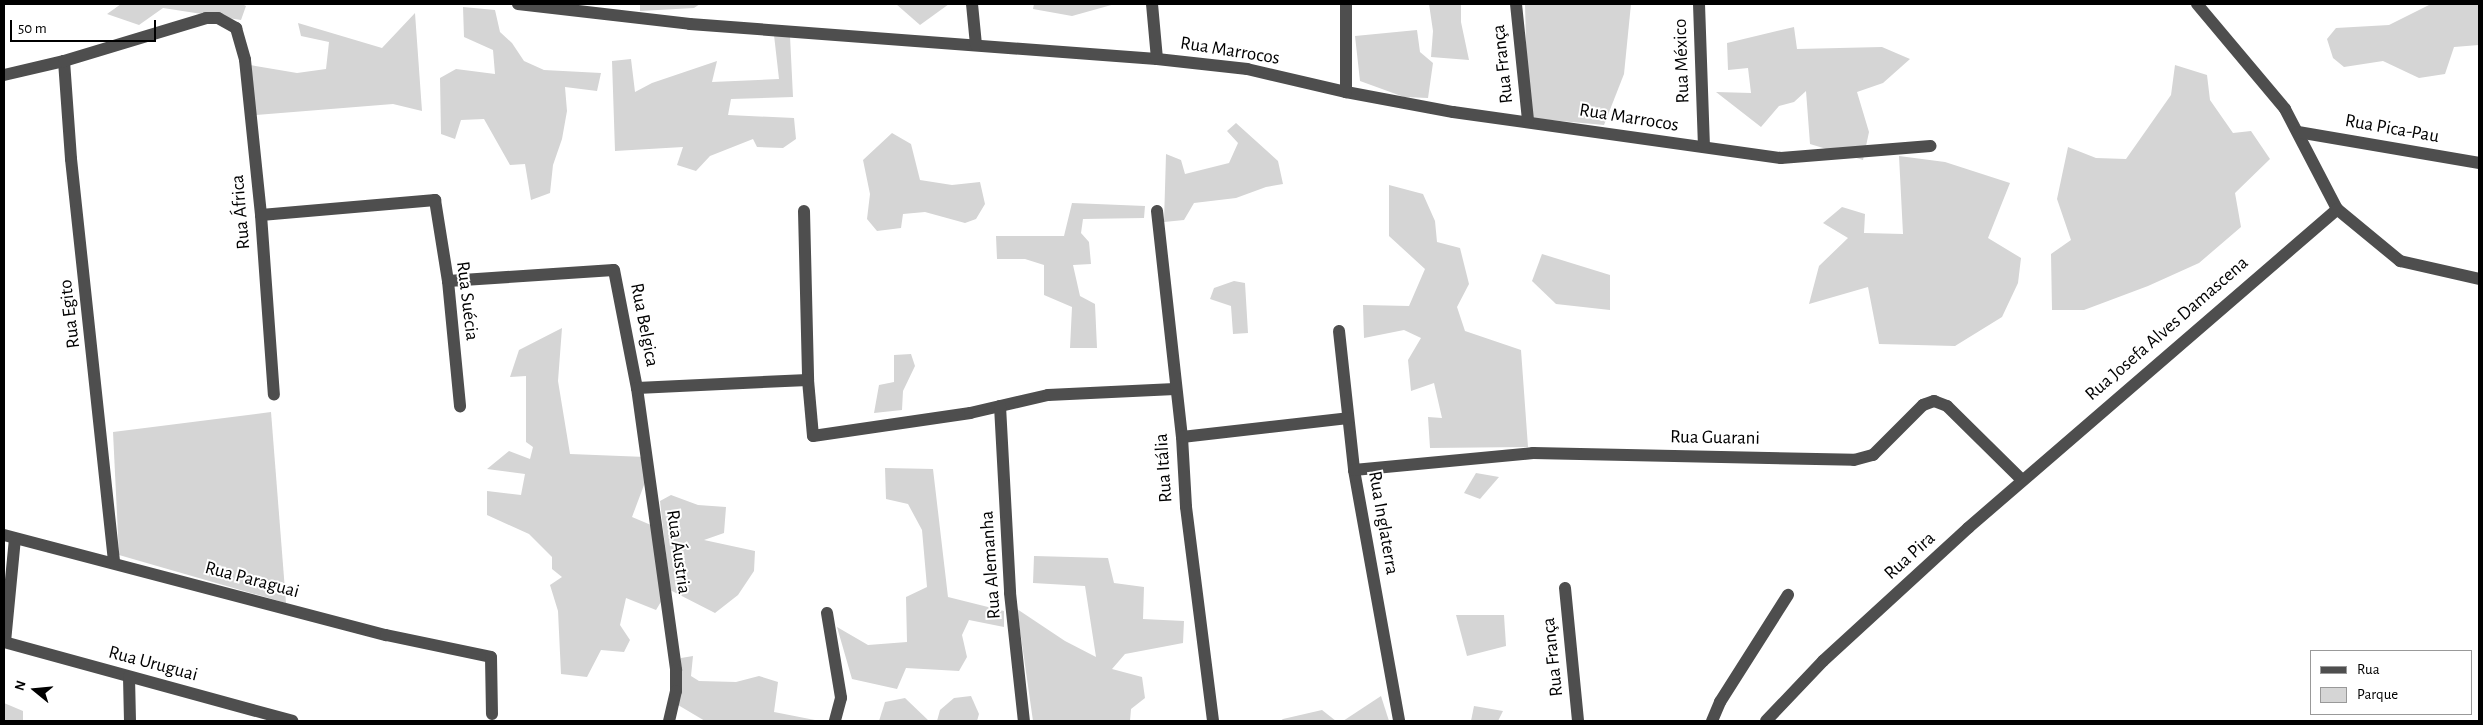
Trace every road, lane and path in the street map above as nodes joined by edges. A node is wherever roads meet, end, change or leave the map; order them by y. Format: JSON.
{"nodes":[{"id":1,"x":518,"y":4,"type":"edge"},
{"id":2,"x":972,"y":4,"type":"edge"},
{"id":3,"x":1152,"y":4,"type":"edge"},
{"id":4,"x":1346,"y":4,"type":"edge"},
{"id":5,"x":1516,"y":4,"type":"edge"},
{"id":6,"x":1699,"y":4,"type":"edge"},
{"id":7,"x":2197,"y":4,"type":"edge"},
{"id":8,"x":976,"y":45,"type":"junction"},
{"id":9,"x":1157,"y":59,"type":"junction"},
{"id":10,"x":64,"y":61,"type":"junction"},
{"id":11,"x":4,"y":75,"type":"edge"},
{"id":12,"x":1346,"y":92,"type":"junction"},
{"id":13,"x":1528,"y":121,"type":"junction"},
{"id":14,"x":2298,"y":132,"type":"junction"},
{"id":15,"x":1931,"y":146,"type":"dead end"},
{"id":16,"x":1704,"y":147,"type":"junction"},
{"id":17,"x":2479,"y":163,"type":"edge"},
{"id":18,"x":2337,"y":209,"type":"junction"},
{"id":19,"x":804,"y":211,"type":"dead end"},
{"id":20,"x":1157,"y":211,"type":"dead end"},
{"id":21,"x":261,"y":214,"type":"junction"},
{"id":22,"x":2479,"y":278,"type":"edge"},
{"id":23,"x":448,"y":282,"type":"junction"},
{"id":24,"x":1339,"y":331,"type":"dead end"},
{"id":25,"x":808,"y":380,"type":"junction"},
{"id":26,"x":637,"y":388,"type":"junction"},
{"id":27,"x":1175,"y":390,"type":"junction"},
{"id":28,"x":274,"y":395,"type":"dead end"},
{"id":29,"x":460,"y":406,"type":"dead end"},
{"id":30,"x":1000,"y":406,"type":"junction"},
{"id":31,"x":1348,"y":418,"type":"junction"},
{"id":32,"x":1182,"y":437,"type":"junction"},
{"id":33,"x":1354,"y":470,"type":"junction"},
{"id":34,"x":2022,"y":480,"type":"junction"},
{"id":35,"x":9,"y":537,"type":"edge"},
{"id":36,"x":114,"y":562,"type":"junction"},
{"id":37,"x":1565,"y":588,"type":"dead end"},
{"id":38,"x":1788,"y":595,"type":"dead end"},
{"id":39,"x":827,"y":613,"type":"dead end"},
{"id":40,"x":4,"y":642,"type":"edge"},
{"id":41,"x":129,"y":677,"type":"junction"},
{"id":42,"x":492,"y":714,"type":"dead end"},
{"id":43,"x":130,"y":721,"type":"edge"},
{"id":44,"x":292,"y":721,"type":"edge"},
{"id":45,"x":669,"y":721,"type":"edge"},
{"id":46,"x":835,"y":721,"type":"edge"},
{"id":47,"x":1024,"y":721,"type":"edge"},
{"id":48,"x":1213,"y":721,"type":"edge"},
{"id":49,"x":1400,"y":721,"type":"edge"},
{"id":50,"x":1578,"y":721,"type":"edge"},
{"id":51,"x":1712,"y":721,"type":"edge"},
{"id":52,"x":1766,"y":721,"type":"edge"}],
"edges":[{"from":1,"to":8,"type":"street","name":"Rua Marrocos"},
{"from":2,"to":8,"type":"street"},
{"from":3,"to":9,"type":"street"},
{"from":4,"to":12,"type":"street"},
{"from":5,"to":13,"type":"street","name":"Rua França"},
{"from":6,"to":16,"type":"street","name":"Rua México"},
{"from":7,"to":14,"type":"street"},
{"from":8,"to":9,"type":"street","name":"Rua Marrocos"},
{"from":9,"to":12,"type":"street","name":"Rua Marrocos"},
{"from":10,"to":11,"type":"street"},
{"from":10,"to":21,"type":"street","name":"Rua África"},
{"from":10,"to":36,"type":"street","name":"Rua Egito"},
{"from":12,"to":13,"type":"street","name":"Rua Marrocos"},
{"from":13,"to":16,"type":"street","name":"Rua Marrocos"},
{"from":14,"to":17,"type":"street","name":"Rua Pica-Pau"},
{"from":14,"to":18,"type":"street"},
{"from":15,"to":16,"type":"street","name":"Rua Marrocos"},
{"from":18,"to":22,"type":"street"},
{"from":18,"to":34,"type":"street","name":"Rua Josefa Alves Damascena"},
{"from":19,"to":25,"type":"street"},
{"from":20,"to":27,"type":"street","name":"Rua Itália"},
{"from":21,"to":23,"type":"street","name":"Rua Suécia"},
{"from":21,"to":28,"type":"street","name":"Rua África"},
{"from":23,"to":26,"type":"street","name":"Rua Belgica"},
{"from":23,"to":29,"type":"street","name":"Rua Suécia"},
{"from":24,"to":31,"type":"street","name":"Rua Inglaterra"},
{"from":25,"to":26,"type":"street"},
{"from":25,"to":30,"type":"street"},
{"from":26,"to":45,"type":"street","name":"Rua Áustria"},
{"from":27,"to":30,"type":"street"},
{"from":27,"to":32,"type":"street","name":"Rua Itália"},
{"from":30,"to":47,"type":"street","name":"Rua Alemanha"},
{"from":31,"to":32,"type":"street"},
{"from":31,"to":33,"type":"street","name":"Rua Inglaterra"},
{"from":32,"to":48,"type":"street","name":"Rua Itália"},
{"from":33,"to":34,"type":"street","name":"Rua Guarani"},
{"from":33,"to":49,"type":"street","name":"Rua Inglaterra"},
{"from":34,"to":52,"type":"street","name":"Rua Pira"},
{"from":35,"to":36,"type":"street","name":"Rua Paraguai"},
{"from":35,"to":40,"type":"street"},
{"from":36,"to":42,"type":"street","name":"Rua Paraguai"},
{"from":37,"to":50,"type":"street","name":"Rua França"},
{"from":38,"to":51,"type":"street"},
{"from":39,"to":46,"type":"street"},
{"from":40,"to":41,"type":"street","name":"Rua Uruguai"},
{"from":41,"to":43,"type":"street"},
{"from":41,"to":44,"type":"street","name":"Rua Uruguai"}]}
